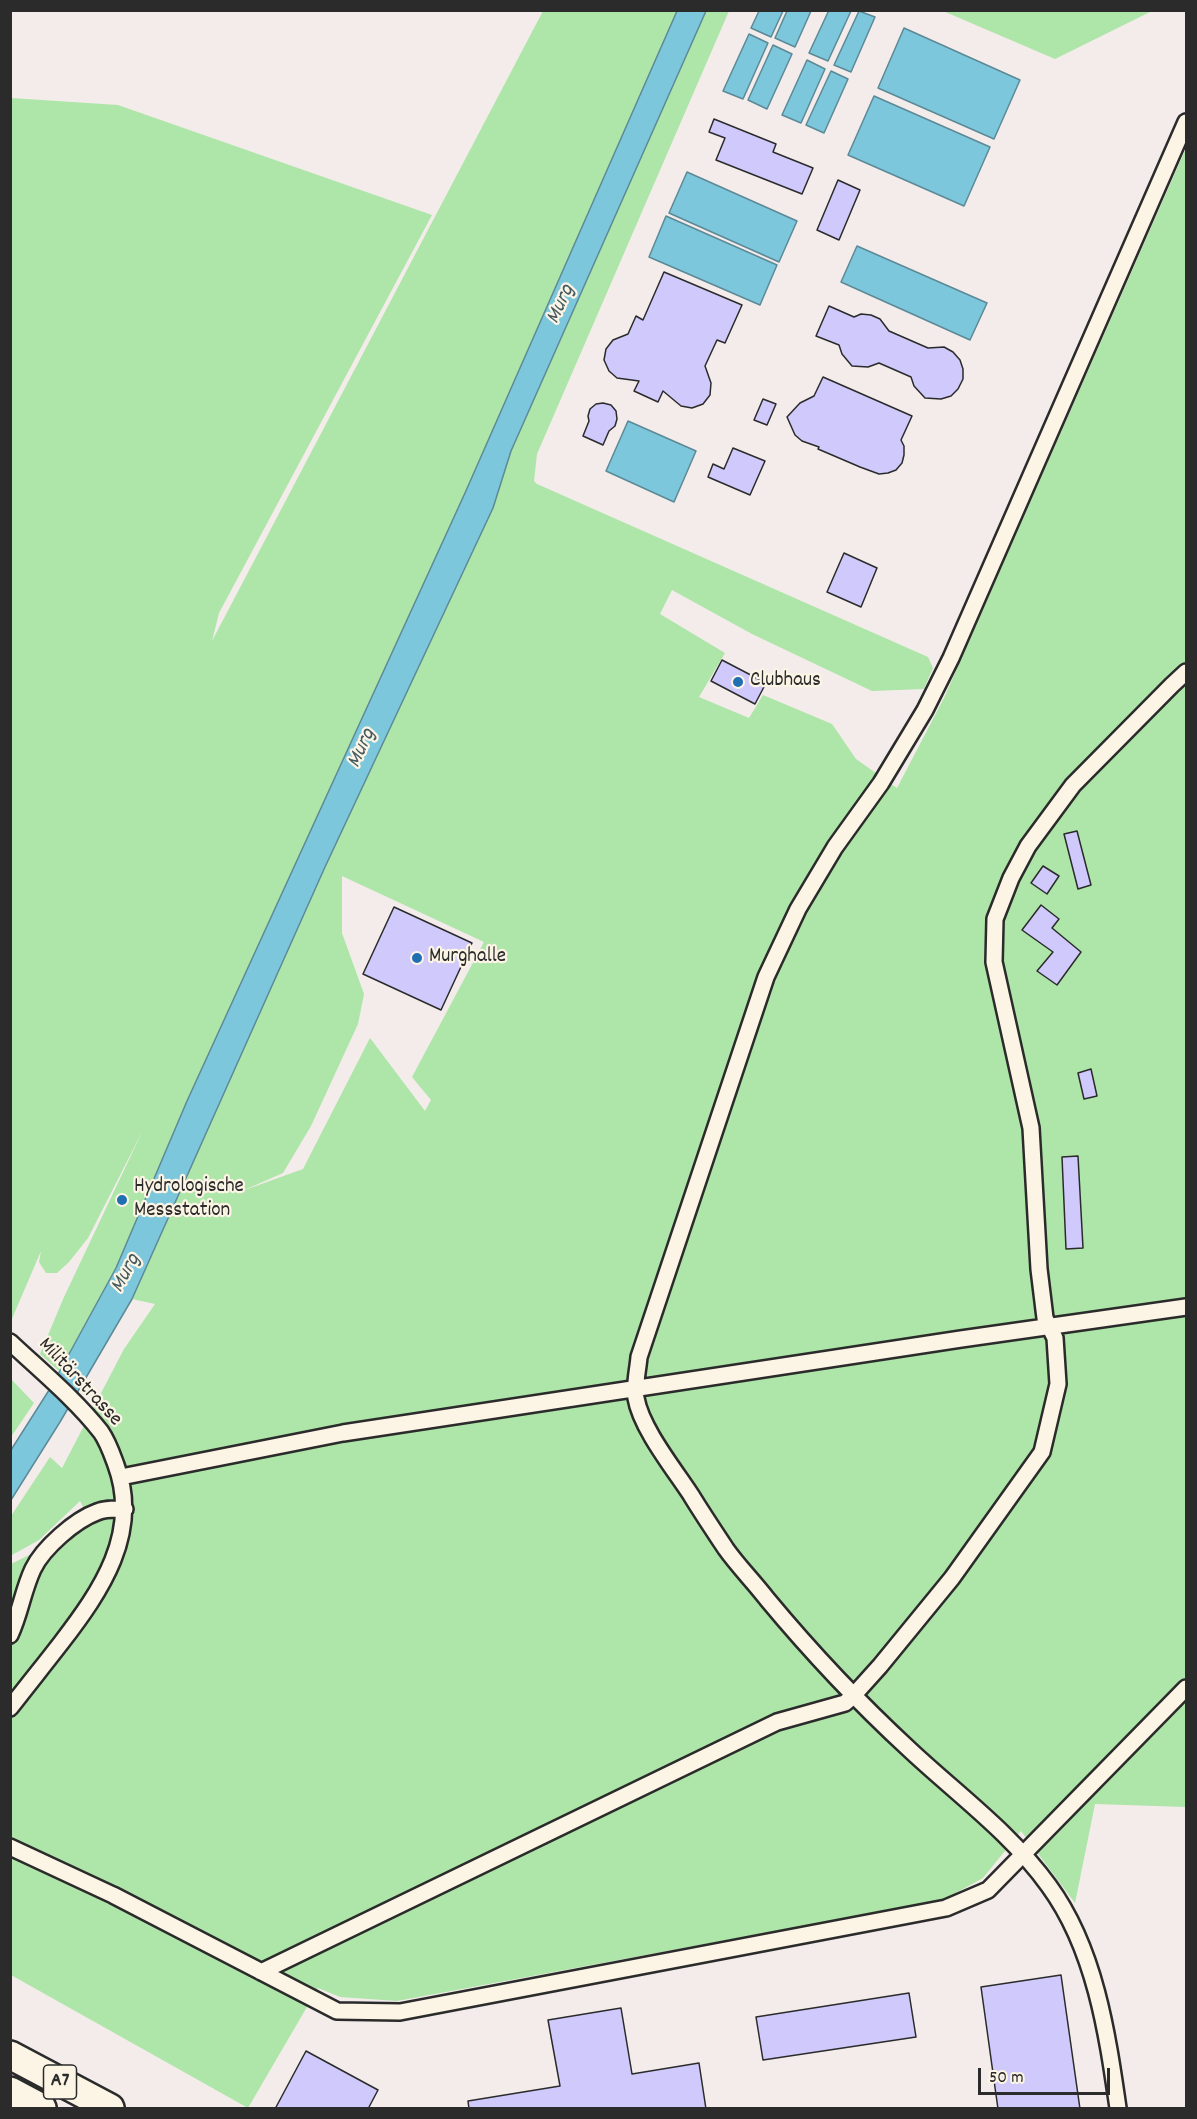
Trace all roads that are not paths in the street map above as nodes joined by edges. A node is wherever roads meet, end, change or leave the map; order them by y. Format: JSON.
{"nodes":[{"id":1,"x":1186,"y":122,"type":"edge"},
{"id":2,"x":1186,"y":672,"type":"edge"},
{"id":3,"x":1186,"y":1307,"type":"edge"},
{"id":4,"x":1050,"y":1327,"type":"junction"},
{"id":5,"x":10,"y":1342,"type":"edge"},
{"id":6,"x":636,"y":1388,"type":"junction"},
{"id":7,"x":121,"y":1477,"type":"junction"},
{"id":8,"x":125,"y":1509,"type":"junction"},
{"id":9,"x":10,"y":1635,"type":"edge"},
{"id":10,"x":1186,"y":1688,"type":"edge"},
{"id":11,"x":853,"y":1696,"type":"junction"},
{"id":12,"x":10,"y":1708,"type":"edge"},
{"id":13,"x":10,"y":1847,"type":"edge"},
{"id":14,"x":1024,"y":1854,"type":"junction"},
{"id":15,"x":261,"y":1972,"type":"junction"},
{"id":16,"x":10,"y":2055,"type":"edge"},
{"id":17,"x":10,"y":2091,"type":"edge"},
{"id":18,"x":42,"y":2109,"type":"edge"},
{"id":19,"x":110,"y":2109,"type":"edge"},
{"id":20,"x":1118,"y":2109,"type":"edge"}],
"edges":[{"from":1,"to":6,"type":"street"},
{"from":2,"to":4,"type":"street"},
{"from":3,"to":4,"type":"street"},
{"from":4,"to":6,"type":"street"},
{"from":4,"to":11,"type":"street"},
{"from":5,"to":7,"type":"street","name":"Militärstrasse"},
{"from":6,"to":7,"type":"street"},
{"from":6,"to":11,"type":"street"},
{"from":7,"to":8,"type":"street","name":"Militärstrasse"},
{"from":8,"to":9,"type":"street"},
{"from":8,"to":12,"type":"street","name":"Militärstrasse"},
{"from":10,"to":14,"type":"street"},
{"from":11,"to":14,"type":"street"},
{"from":11,"to":15,"type":"street"},
{"from":13,"to":15,"type":"street"},
{"from":14,"to":15,"type":"street"},
{"from":14,"to":20,"type":"street"},
{"from":16,"to":19,"type":"highway","number":"A7"},
{"from":17,"to":18,"type":"highway","number":"A7"}]}
